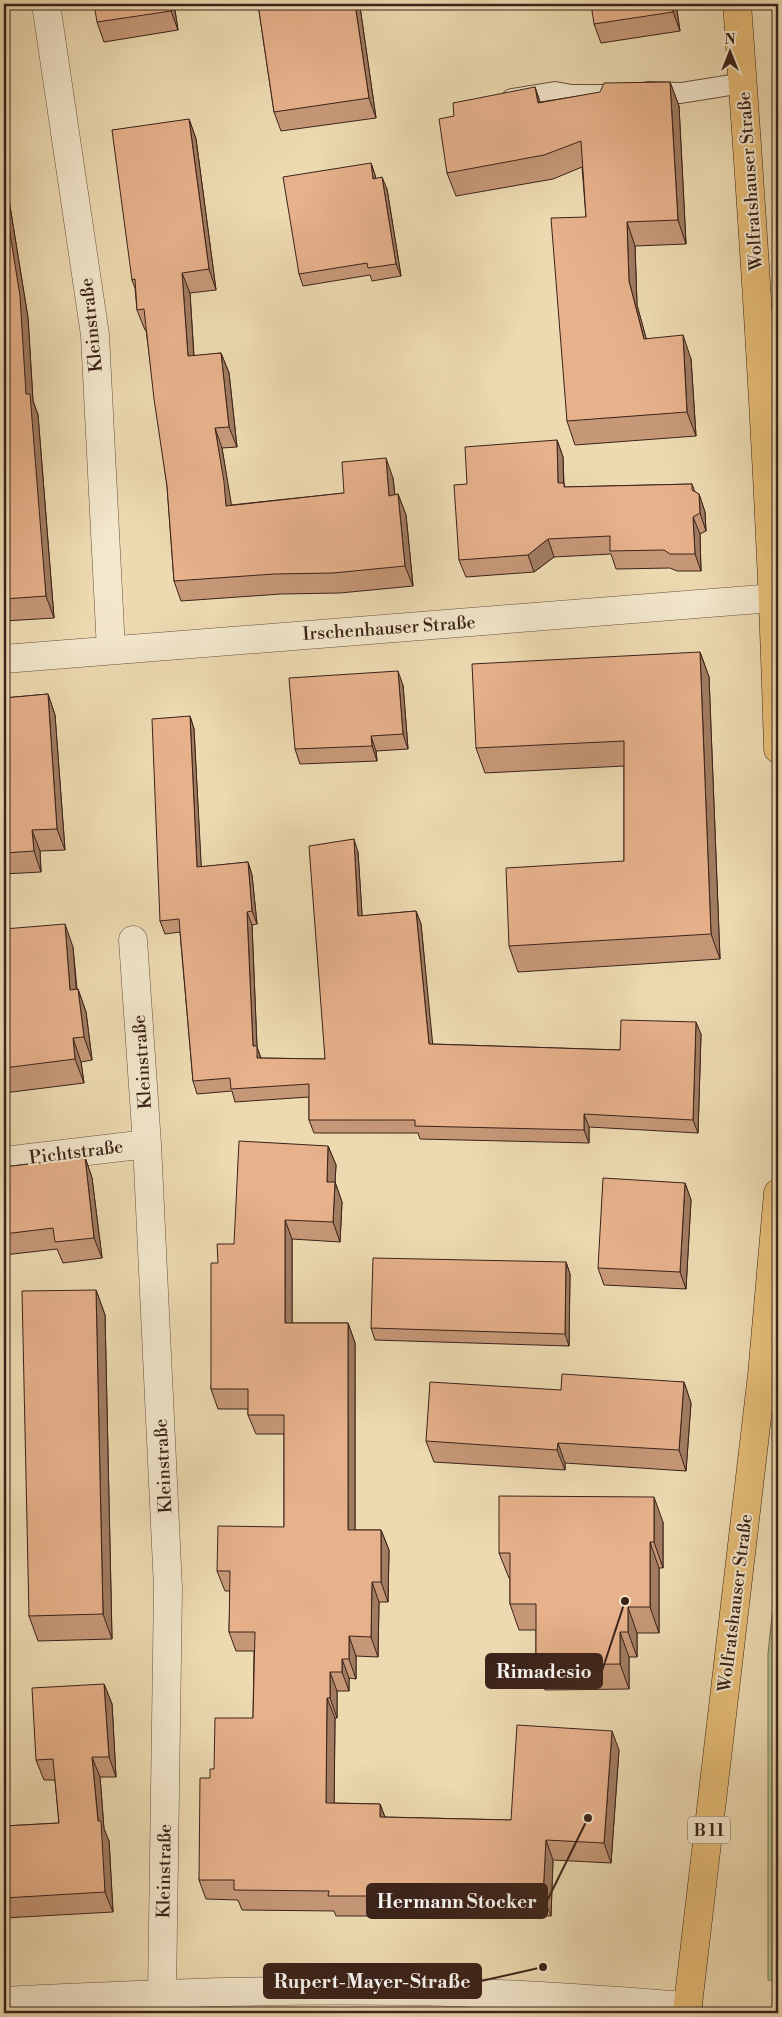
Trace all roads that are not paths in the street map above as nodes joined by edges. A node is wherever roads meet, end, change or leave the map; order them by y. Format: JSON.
{"nodes":[{"id":1,"x":46,"y":4,"type":"edge"},
{"id":2,"x":737,"y":4,"type":"edge"},
{"id":3,"x":743,"y":83,"type":"junction"},
{"id":4,"x":498,"y":101,"type":"edge"},
{"id":5,"x":774,"y":598,"type":"junction"},
{"id":6,"x":111,"y":650,"type":"junction"},
{"id":7,"x":4,"y":658,"type":"edge"},
{"id":8,"x":778,"y":749,"type":"edge"},
{"id":9,"x":133,"y":940,"type":"dead end"},
{"id":10,"x":147,"y":1144,"type":"junction"},
{"id":11,"x":4,"y":1160,"type":"edge"},
{"id":12,"x":778,"y":1193,"type":"edge"},
{"id":13,"x":162,"y":1993,"type":"junction"},
{"id":14,"x":4,"y":2001,"type":"edge"},
{"id":15,"x":688,"y":2010,"type":"edge"}],
"edges":[{"from":1,"to":6,"type":"street","name":"Kleinstraße"},
{"from":2,"to":3,"type":"main road","name":"Wolfratshauser Straße"},
{"from":3,"to":4,"type":"lane"},
{"from":3,"to":5,"type":"main road","name":"Wolfratshauser Straße"},
{"from":5,"to":6,"type":"street","name":"Irschenhauser Straße"},
{"from":5,"to":8,"type":"main road","name":"Wolfratshauser Straße"},
{"from":6,"to":7,"type":"street","name":"Irschenhauser Straße"},
{"from":9,"to":10,"type":"street","name":"Kleinstraße"},
{"from":10,"to":11,"type":"street","name":"Pichtstraße"},
{"from":10,"to":13,"type":"street","name":"Kleinstraße"},
{"from":12,"to":15,"type":"main road","name":"Wolfratshauser Straße","number":"B 11"},
{"from":13,"to":14,"type":"street"},
{"from":13,"to":15,"type":"street"}]}
